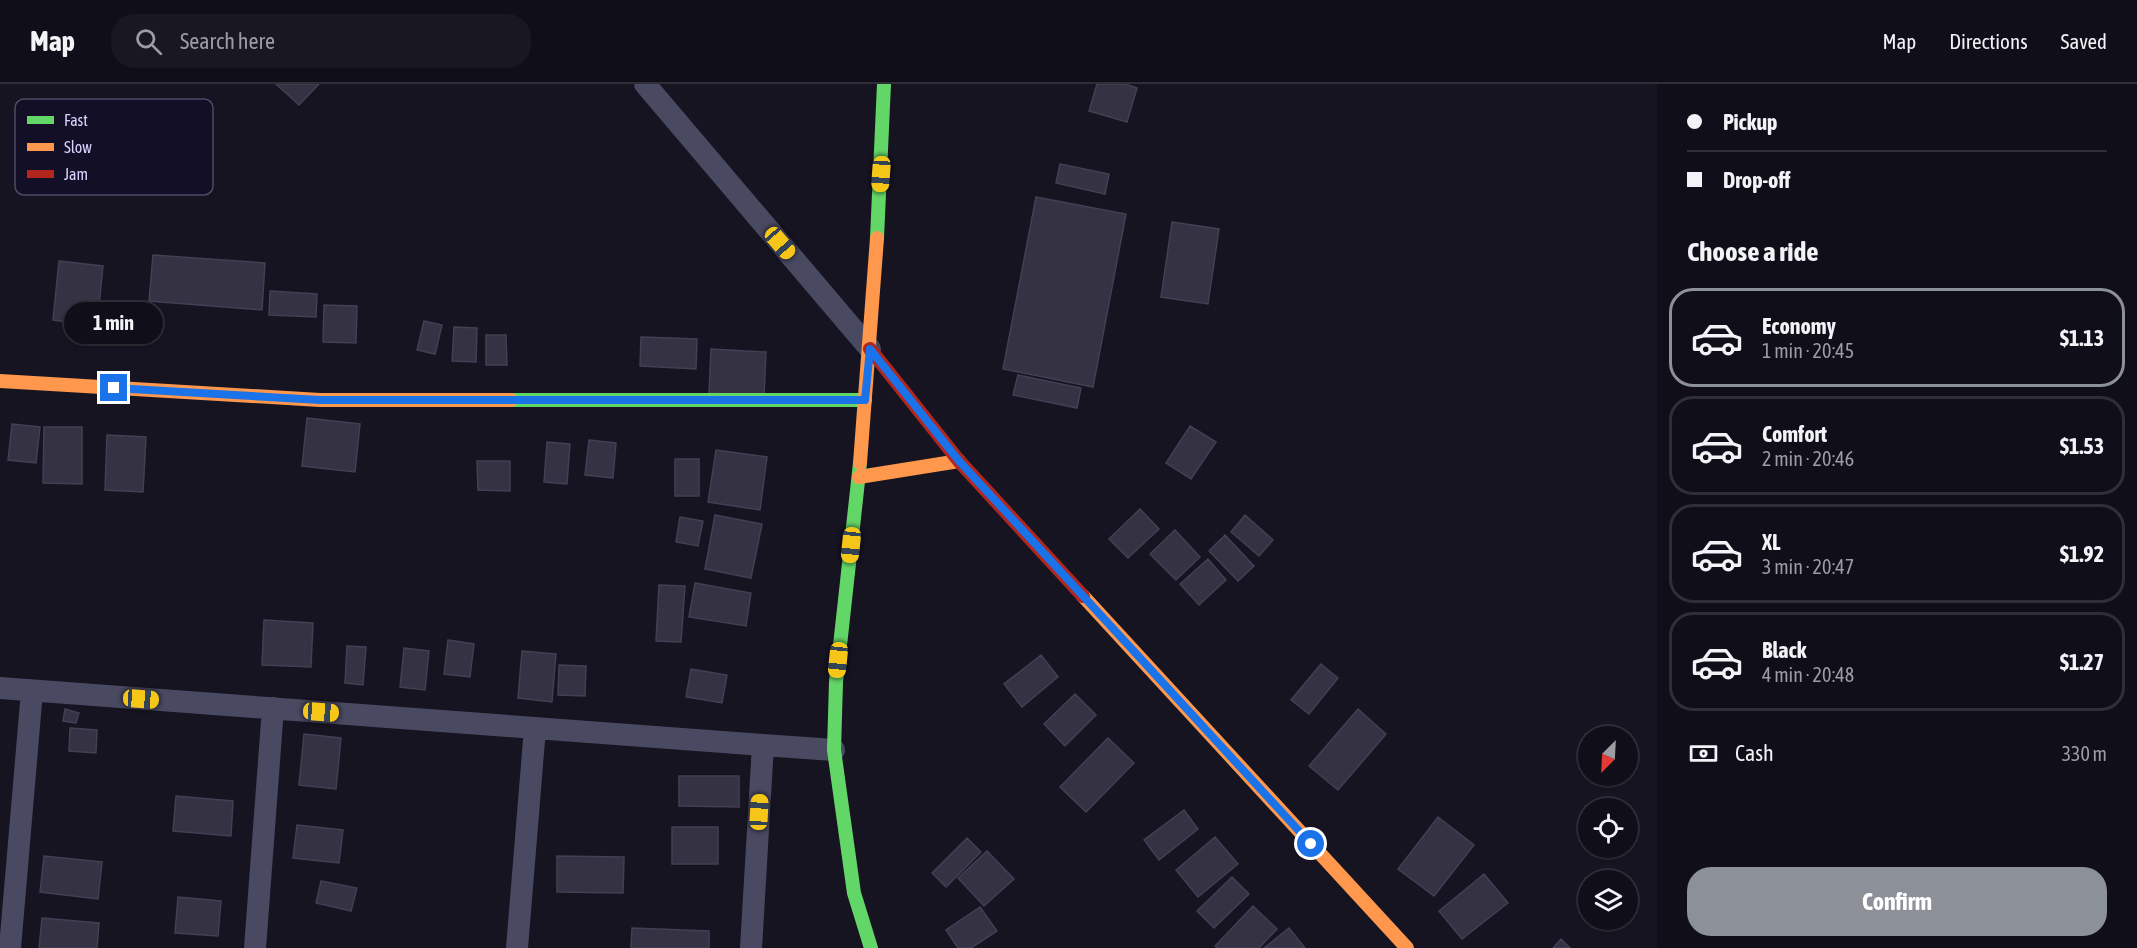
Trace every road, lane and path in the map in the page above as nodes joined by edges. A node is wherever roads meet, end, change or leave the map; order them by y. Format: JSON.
{"nodes":[{"id":1,"x":645,"y":84,"type":"edge"},
{"id":2,"x":884,"y":84,"type":"edge"},
{"id":3,"x":870,"y":349,"type":"junction"},
{"id":4,"x":0,"y":381,"type":"edge"},
{"id":5,"x":865,"y":400,"type":"junction"},
{"id":6,"x":959,"y":461,"type":"junction"},
{"id":7,"x":859,"y":477,"type":"junction"},
{"id":8,"x":0,"y":688,"type":"edge"},
{"id":9,"x":32,"y":691,"type":"junction"},
{"id":10,"x":273,"y":708,"type":"junction"},
{"id":11,"x":535,"y":728,"type":"junction"},
{"id":12,"x":763,"y":745,"type":"junction"},
{"id":13,"x":834,"y":750,"type":"junction"},
{"id":14,"x":10,"y":948,"type":"edge"},
{"id":15,"x":255,"y":948,"type":"edge"},
{"id":16,"x":518,"y":948,"type":"edge"},
{"id":17,"x":751,"y":948,"type":"edge"},
{"id":18,"x":871,"y":948,"type":"edge"},
{"id":19,"x":1407,"y":948,"type":"edge"}],
"edges":[{"from":1,"to":3,"type":"street"},
{"from":2,"to":3,"type":"main road"},
{"from":3,"to":5,"type":"main road"},
{"from":3,"to":6,"type":"main road"},
{"from":4,"to":5,"type":"main road"},
{"from":5,"to":7,"type":"main road"},
{"from":6,"to":7,"type":"main road"},
{"from":6,"to":19,"type":"main road"},
{"from":7,"to":13,"type":"main road"},
{"from":8,"to":9,"type":"street"},
{"from":9,"to":10,"type":"street"},
{"from":9,"to":14,"type":"street"},
{"from":10,"to":11,"type":"street"},
{"from":10,"to":15,"type":"street"},
{"from":11,"to":12,"type":"street"},
{"from":11,"to":16,"type":"street"},
{"from":12,"to":13,"type":"street"},
{"from":12,"to":17,"type":"street"},
{"from":13,"to":18,"type":"main road"}]}
